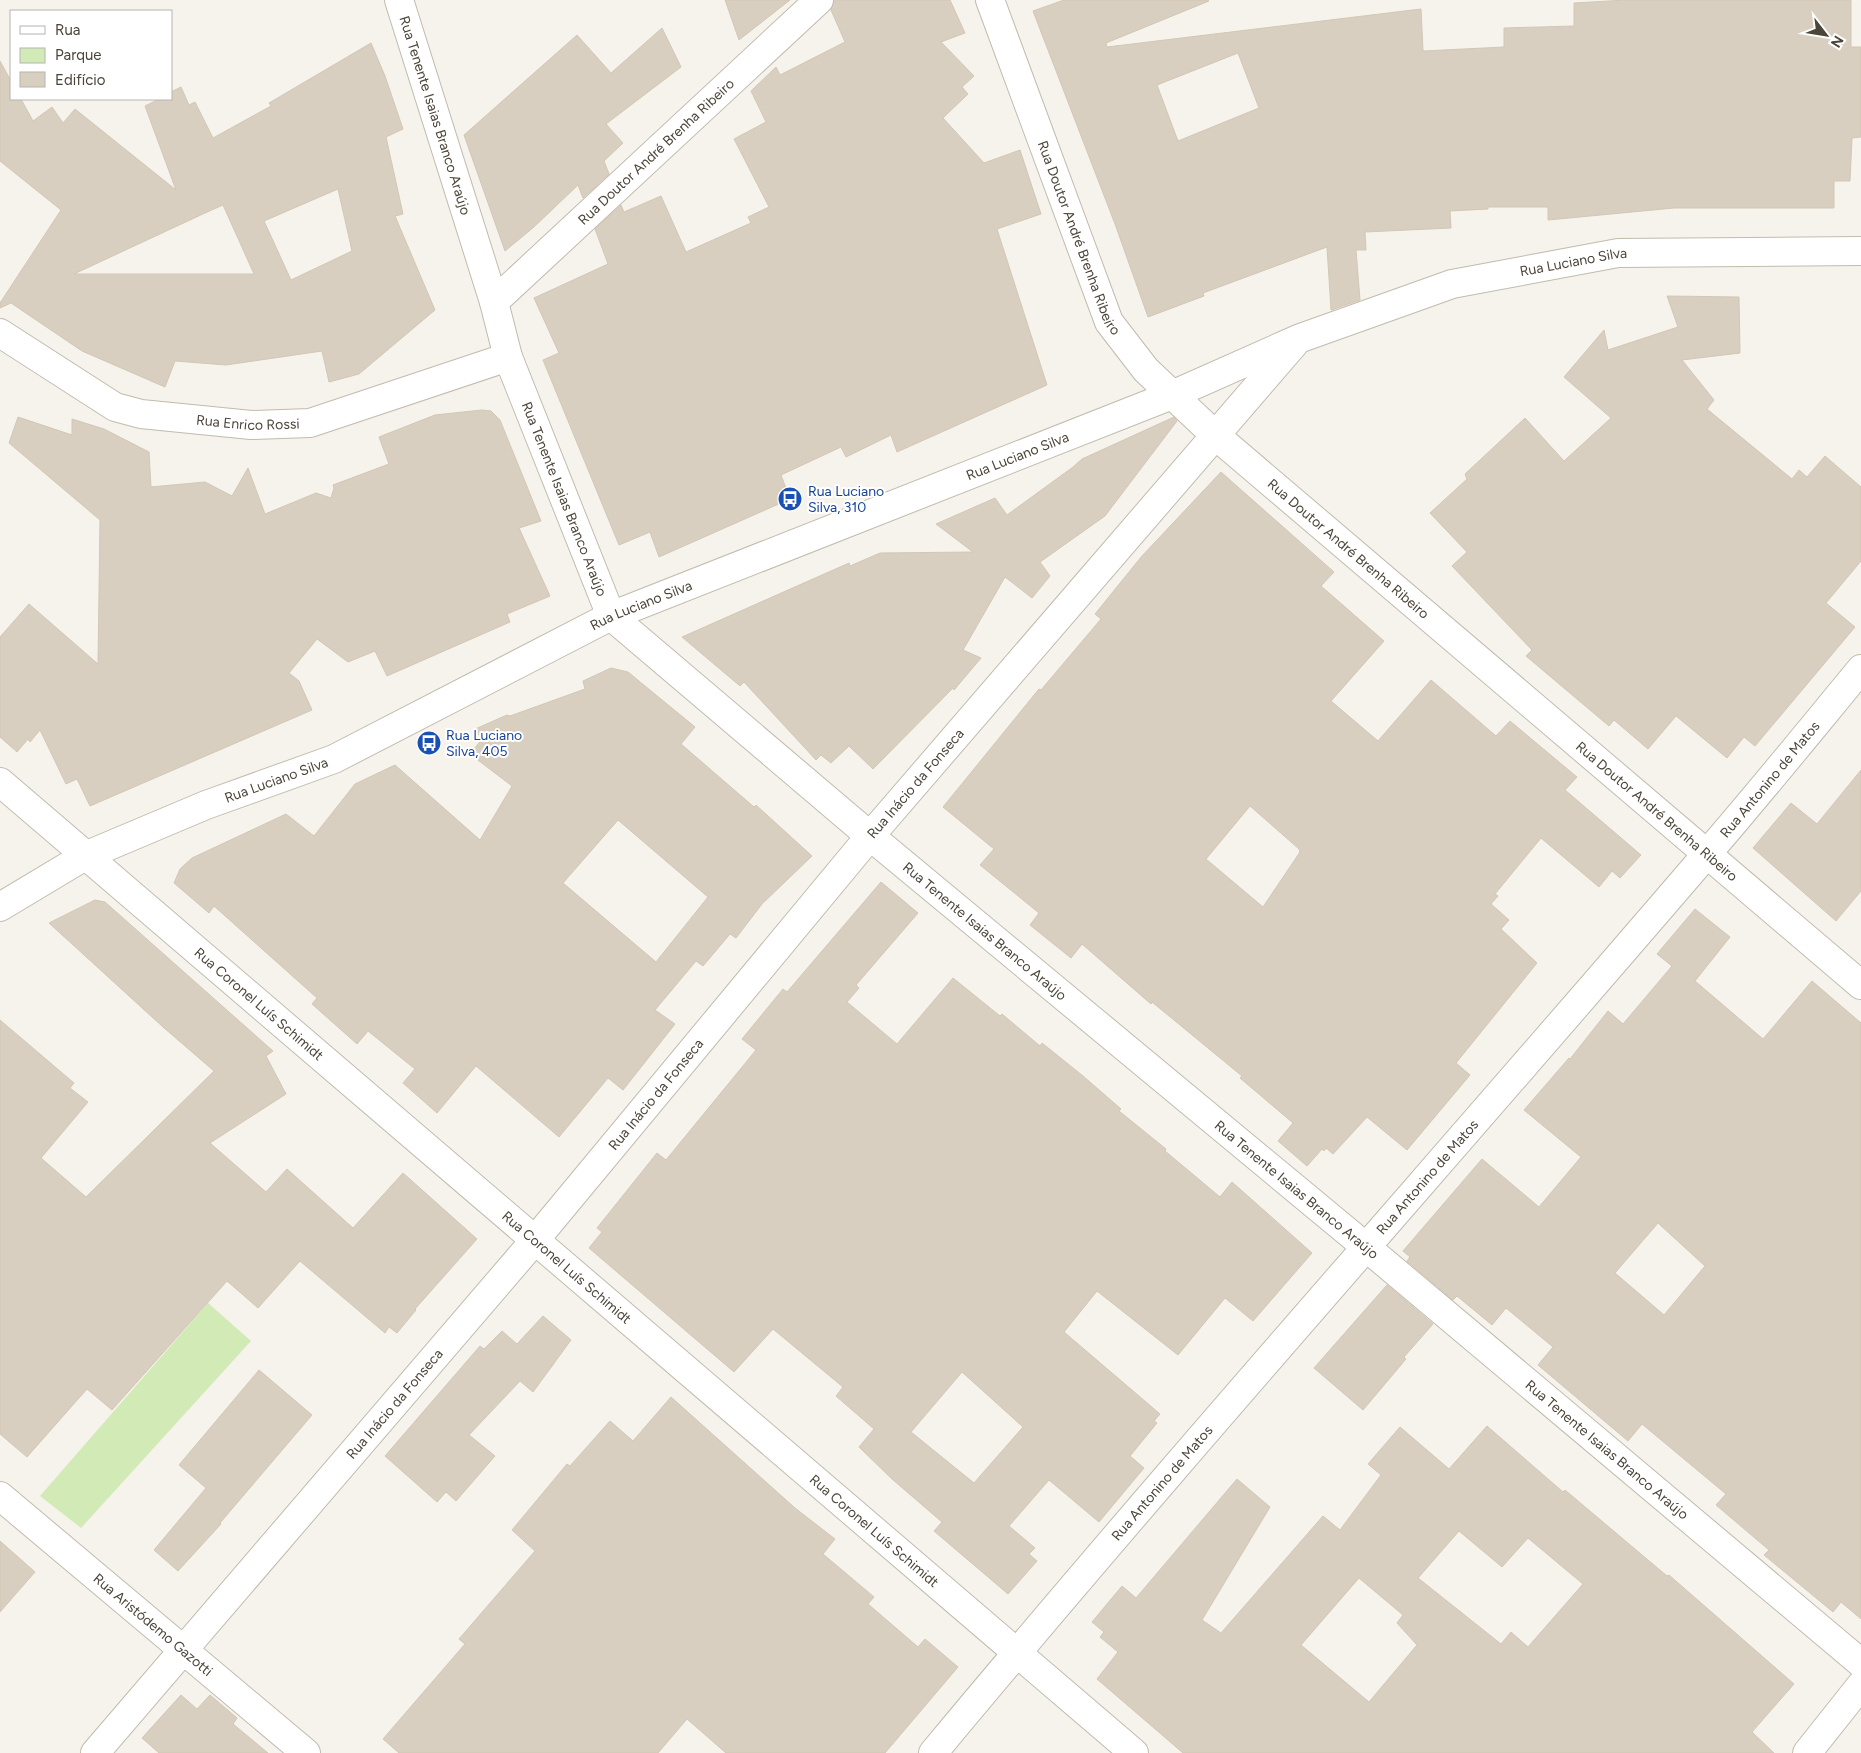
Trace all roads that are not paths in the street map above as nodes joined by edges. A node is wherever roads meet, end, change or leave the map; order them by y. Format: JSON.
{"nodes":[{"id":1,"x":399,"y":0,"type":"edge"},
{"id":2,"x":819,"y":0,"type":"edge"},
{"id":3,"x":990,"y":0,"type":"edge"},
{"id":4,"x":1861,"y":251,"type":"edge"},
{"id":5,"x":494,"y":302,"type":"junction"},
{"id":6,"x":0,"y":333,"type":"edge"},
{"id":7,"x":1298,"y":339,"type":"junction"},
{"id":8,"x":508,"y":357,"type":"junction"},
{"id":9,"x":1172,"y":394,"type":"junction"},
{"id":10,"x":1215,"y":436,"type":"junction"},
{"id":11,"x":611,"y":616,"type":"junction"},
{"id":12,"x":1861,"y":669,"type":"edge"},
{"id":13,"x":0,"y":782,"type":"edge"},
{"id":14,"x":870,"y":836,"type":"junction"},
{"id":15,"x":1706,"y":854,"type":"junction"},
{"id":16,"x":85,"y":856,"type":"junction"},
{"id":17,"x":0,"y":907,"type":"edge"},
{"id":18,"x":1861,"y":985,"type":"edge"},
{"id":19,"x":536,"y":1240,"type":"junction"},
{"id":20,"x":1366,"y":1247,"type":"junction"},
{"id":21,"x":0,"y":1496,"type":"edge"},
{"id":22,"x":182,"y":1650,"type":"junction"},
{"id":23,"x":1016,"y":1653,"type":"junction"},
{"id":24,"x":1861,"y":1663,"type":"edge"},
{"id":25,"x":1861,"y":1685,"type":"edge"},
{"id":26,"x":95,"y":1753,"type":"edge"},
{"id":27,"x":306,"y":1753,"type":"edge"},
{"id":28,"x":933,"y":1753,"type":"edge"},
{"id":29,"x":1134,"y":1753,"type":"edge"},
{"id":30,"x":1807,"y":1753,"type":"edge"}],
"edges":[{"from":1,"to":5,"type":"street","name":"Rua Tenente Isaias Branco Araújo"},
{"from":2,"to":5,"type":"street","name":"Rua Doutor André Brenha Ribeiro"},
{"from":3,"to":9,"type":"street","name":"Rua Doutor André Brenha Ribeiro"},
{"from":4,"to":7,"type":"street","name":"Rua Luciano Silva"},
{"from":5,"to":8,"type":"street","name":"Rua Tenente Isaias Branco Araújo"},
{"from":6,"to":8,"type":"street","name":"Rua Enrico Rossi"},
{"from":7,"to":9,"type":"street","name":"Rua Luciano Silva"},
{"from":7,"to":10,"type":"street","name":"Rua Luciano Silva"},
{"from":8,"to":11,"type":"street","name":"Rua Tenente Isaias Branco Araújo"},
{"from":9,"to":10,"type":"street","name":"Rua Doutor André Brenha Ribeiro"},
{"from":9,"to":11,"type":"street","name":"Rua Luciano Silva"},
{"from":10,"to":14,"type":"street","name":"Rua Inácio da Fonseca"},
{"from":10,"to":15,"type":"street","name":"Rua Doutor André Brenha Ribeiro"},
{"from":11,"to":14,"type":"street","name":"Rua Tenente Isaias Branco Araújo"},
{"from":11,"to":16,"type":"street","name":"Rua Luciano Silva"},
{"from":12,"to":15,"type":"street","name":"Rua Antonino de Matos"},
{"from":13,"to":16,"type":"street","name":"Rua Coronel Luís Schimidt"},
{"from":14,"to":19,"type":"street","name":"Rua Inácio da Fonseca"},
{"from":14,"to":20,"type":"street","name":"Rua Tenente Isaias Branco Araújo"},
{"from":15,"to":18,"type":"street","name":"Rua Doutor André Brenha Ribeiro"},
{"from":15,"to":20,"type":"street","name":"Rua Antonino de Matos"},
{"from":16,"to":17,"type":"street","name":"Rua Luciano Silva"},
{"from":16,"to":19,"type":"street","name":"Rua Coronel Luís Schimidt"},
{"from":19,"to":22,"type":"street","name":"Rua Inácio da Fonseca"},
{"from":19,"to":23,"type":"street","name":"Rua Coronel Luís Schimidt"},
{"from":20,"to":23,"type":"street","name":"Rua Antonino de Matos"},
{"from":20,"to":24,"type":"street","name":"Rua Tenente Isaias Branco Araújo"},
{"from":21,"to":22,"type":"street","name":"Rua Aristódemo Gazotti"},
{"from":22,"to":26,"type":"street","name":"Rua Inácio da Fonseca"},
{"from":22,"to":27,"type":"street","name":"Rua Aristódemo Gazotti"},
{"from":23,"to":28,"type":"street","name":"Rua Antonino de Matos"},
{"from":23,"to":29,"type":"street","name":"Rua Coronel Luís Schimidt"},
{"from":25,"to":30,"type":"street"}]}
